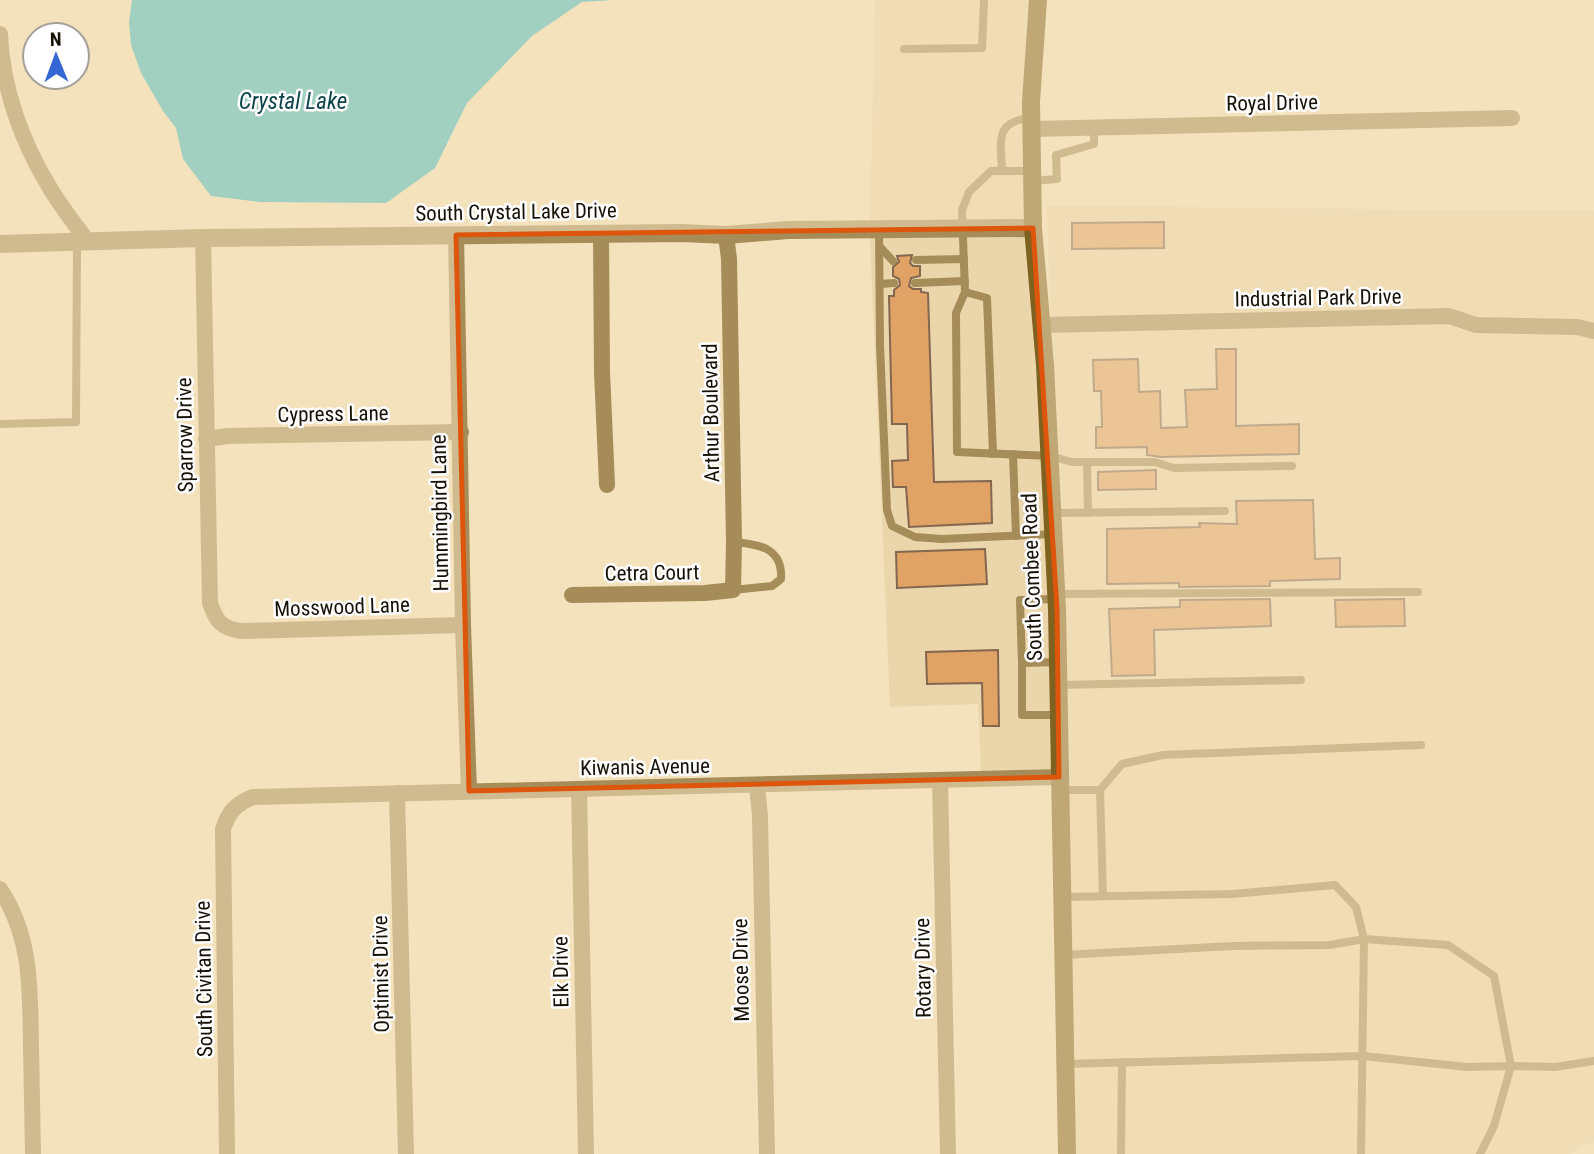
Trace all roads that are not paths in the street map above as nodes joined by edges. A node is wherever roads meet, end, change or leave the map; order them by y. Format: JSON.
{"nodes":[{"id":1,"x":984,"y":0,"type":"edge"},
{"id":2,"x":1038,"y":0,"type":"edge"},
{"id":3,"x":0,"y":34,"type":"edge"},
{"id":4,"x":904,"y":49,"type":"dead end"},
{"id":5,"x":1512,"y":118,"type":"dead end"},
{"id":6,"x":1032,"y":123,"type":"junction"},
{"id":7,"x":1094,"y":127,"type":"junction"},
{"id":8,"x":1002,"y":171,"type":"junction"},
{"id":9,"x":1032,"y":176,"type":"junction"},
{"id":10,"x":962,"y":228,"type":"junction"},
{"id":11,"x":1033,"y":228,"type":"junction"},
{"id":12,"x":601,"y":234,"type":"junction"},
{"id":13,"x":456,"y":235,"type":"junction"},
{"id":14,"x":726,"y":235,"type":"junction"},
{"id":15,"x":203,"y":238,"type":"junction"},
{"id":16,"x":880,"y":238,"type":"junction"},
{"id":17,"x":83,"y":242,"type":"junction"},
{"id":18,"x":0,"y":244,"type":"edge"},
{"id":19,"x":964,"y":259,"type":"junction"},
{"id":20,"x":916,"y":260,"type":"dead end"},
{"id":21,"x":893,"y":261,"type":"dead end"},
{"id":22,"x":965,"y":281,"type":"junction"},
{"id":23,"x":894,"y":283,"type":"dead end"},
{"id":24,"x":915,"y":283,"type":"dead end"},
{"id":25,"x":881,"y":284,"type":"junction"},
{"id":26,"x":965,"y":292,"type":"junction"},
{"id":27,"x":1042,"y":325,"type":"junction"},
{"id":28,"x":1594,"y":331,"type":"edge"},
{"id":29,"x":0,"y":424,"type":"edge"},
{"id":30,"x":461,"y":432,"type":"junction"},
{"id":31,"x":206,"y":439,"type":"junction"},
{"id":32,"x":993,"y":453,"type":"junction"},
{"id":33,"x":1013,"y":454,"type":"junction"},
{"id":34,"x":1050,"y":456,"type":"junction"},
{"id":35,"x":1087,"y":462,"type":"junction"},
{"id":36,"x":1292,"y":467,"type":"dead end"},
{"id":37,"x":607,"y":485,"type":"dead end"},
{"id":38,"x":1225,"y":511,"type":"dead end"},
{"id":39,"x":1052,"y":513,"type":"junction"},
{"id":40,"x":1088,"y":513,"type":"junction"},
{"id":41,"x":1054,"y":534,"type":"junction"},
{"id":42,"x":1017,"y":536,"type":"junction"},
{"id":43,"x":734,"y":542,"type":"junction"},
{"id":44,"x":733,"y":590,"type":"junction"},
{"id":45,"x":1418,"y":592,"type":"dead end"},
{"id":46,"x":572,"y":595,"type":"dead end"},
{"id":47,"x":1056,"y":596,"type":"junction"},
{"id":48,"x":463,"y":625,"type":"junction"},
{"id":49,"x":223,"y":626,"type":"joint"},
{"id":50,"x":1058,"y":662,"type":"junction"},
{"id":51,"x":1022,"y":663,"type":"junction"},
{"id":52,"x":1301,"y":680,"type":"dead end"},
{"id":53,"x":1058,"y":685,"type":"junction"},
{"id":54,"x":1058,"y":715,"type":"junction"},
{"id":55,"x":1421,"y":745,"type":"dead end"},
{"id":56,"x":940,"y":780,"type":"junction"},
{"id":57,"x":1059,"y":784,"type":"junction"},
{"id":58,"x":757,"y":786,"type":"junction"},
{"id":59,"x":579,"y":789,"type":"junction"},
{"id":60,"x":469,"y":790,"type":"junction"},
{"id":61,"x":1100,"y":790,"type":"junction"},
{"id":62,"x":397,"y":793,"type":"junction"},
{"id":63,"x":234,"y":807,"type":"joint"},
{"id":64,"x":0,"y":889,"type":"edge"},
{"id":65,"x":1062,"y":897,"type":"junction"},
{"id":66,"x":1103,"y":897,"type":"junction"},
{"id":67,"x":1364,"y":939,"type":"junction"},
{"id":68,"x":1063,"y":955,"type":"junction"},
{"id":69,"x":1363,"y":1056,"type":"junction"},
{"id":70,"x":1594,"y":1061,"type":"edge"},
{"id":71,"x":1122,"y":1062,"type":"junction"},
{"id":72,"x":1065,"y":1064,"type":"junction"},
{"id":73,"x":1511,"y":1066,"type":"junction"},
{"id":74,"x":33,"y":1154,"type":"edge"},
{"id":75,"x":227,"y":1154,"type":"edge"},
{"id":76,"x":407,"y":1154,"type":"edge"},
{"id":77,"x":586,"y":1154,"type":"edge"},
{"id":78,"x":767,"y":1154,"type":"edge"},
{"id":79,"x":948,"y":1154,"type":"edge"},
{"id":80,"x":1067,"y":1154,"type":"edge"},
{"id":81,"x":1121,"y":1154,"type":"edge"},
{"id":82,"x":1361,"y":1154,"type":"edge"},
{"id":83,"x":1480,"y":1154,"type":"edge"}],
"edges":[{"from":1,"to":4,"type":"lane"},
{"from":2,"to":6,"type":"main road","name":"South Combee Road"},
{"from":3,"to":17,"type":"street"},
{"from":5,"to":7,"type":"street","name":"Royal Drive"},
{"from":6,"to":7,"type":"street","name":"Royal Drive"},
{"from":6,"to":8,"type":"lane"},
{"from":6,"to":9,"type":"main road","name":"South Combee Road"},
{"from":7,"to":9,"type":"lane"},
{"from":8,"to":9,"type":"lane"},
{"from":8,"to":10,"type":"lane"},
{"from":9,"to":11,"type":"main road","name":"South Combee Road"},
{"from":10,"to":11,"type":"street","name":"South Crystal Lake Drive"},
{"from":10,"to":16,"type":"street","name":"South Crystal Lake Drive"},
{"from":10,"to":19,"type":"lane"},
{"from":11,"to":27,"type":"main road","name":"South Combee Road"},
{"from":12,"to":13,"type":"street","name":"South Crystal Lake Drive"},
{"from":12,"to":14,"type":"street","name":"South Crystal Lake Drive"},
{"from":12,"to":37,"type":"street"},
{"from":13,"to":15,"type":"street","name":"South Crystal Lake Drive"},
{"from":13,"to":30,"type":"street","name":"Hummingbird Lane"},
{"from":14,"to":16,"type":"street","name":"South Crystal Lake Drive"},
{"from":14,"to":43,"type":"street","name":"Arthur Boulevard"},
{"from":15,"to":17,"type":"street","name":"South Crystal Lake Drive"},
{"from":15,"to":31,"type":"street","name":"Sparrow Drive"},
{"from":16,"to":21,"type":"lane"},
{"from":16,"to":25,"type":"lane"},
{"from":17,"to":18,"type":"street","name":"South Crystal Lake Drive"},
{"from":17,"to":29,"type":"lane"},
{"from":19,"to":20,"type":"lane"},
{"from":19,"to":22,"type":"lane"},
{"from":22,"to":24,"type":"lane"},
{"from":22,"to":26,"type":"lane"},
{"from":23,"to":25,"type":"lane"},
{"from":25,"to":42,"type":"lane"},
{"from":26,"to":32,"type":"lane"},
{"from":26,"to":32,"type":"lane"},
{"from":27,"to":28,"type":"street","name":"Industrial Park Drive"},
{"from":27,"to":34,"type":"main road","name":"South Combee Road"},
{"from":30,"to":31,"type":"street","name":"Cypress Lane"},
{"from":30,"to":48,"type":"street","name":"Hummingbird Lane"},
{"from":31,"to":49,"type":"street","name":"Sparrow Drive"},
{"from":32,"to":33,"type":"lane"},
{"from":33,"to":34,"type":"lane"},
{"from":33,"to":42,"type":"lane"},
{"from":34,"to":35,"type":"lane"},
{"from":34,"to":39,"type":"main road","name":"South Combee Road"},
{"from":35,"to":36,"type":"lane"},
{"from":35,"to":40,"type":"lane"},
{"from":38,"to":40,"type":"lane"},
{"from":39,"to":40,"type":"lane"},
{"from":39,"to":41,"type":"main road","name":"South Combee Road"},
{"from":41,"to":42,"type":"lane"},
{"from":41,"to":47,"type":"main road","name":"South Combee Road"},
{"from":43,"to":44,"type":"street","name":"Arthur Boulevard"},
{"from":43,"to":44,"type":"lane"},
{"from":44,"to":46,"type":"street","name":"Cetra Court"},
{"from":45,"to":47,"type":"lane"},
{"from":47,"to":50,"type":"main road","name":"South Combee Road"},
{"from":47,"to":51,"type":"lane"},
{"from":48,"to":49,"type":"street","name":"Mosswood Lane"},
{"from":48,"to":60,"type":"street","name":"Hummingbird Lane"},
{"from":50,"to":51,"type":"lane"},
{"from":50,"to":53,"type":"main road","name":"South Combee Road"},
{"from":51,"to":54,"type":"lane"},
{"from":52,"to":53,"type":"lane"},
{"from":53,"to":54,"type":"main road","name":"South Combee Road"},
{"from":54,"to":57,"type":"main road","name":"South Combee Road"},
{"from":55,"to":61,"type":"lane"},
{"from":56,"to":57,"type":"street","name":"Kiwanis Avenue"},
{"from":56,"to":58,"type":"street","name":"Kiwanis Avenue"},
{"from":56,"to":79,"type":"street","name":"Rotary Drive"},
{"from":57,"to":61,"type":"lane"},
{"from":57,"to":65,"type":"main road","name":"South Combee Road"},
{"from":58,"to":59,"type":"street","name":"Kiwanis Avenue"},
{"from":58,"to":78,"type":"street","name":"Moose Drive"},
{"from":59,"to":60,"type":"street","name":"Kiwanis Avenue"},
{"from":59,"to":77,"type":"street","name":"Elk Drive"},
{"from":60,"to":62,"type":"street","name":"Kiwanis Avenue"},
{"from":61,"to":66,"type":"lane"},
{"from":62,"to":63,"type":"street","name":"Kiwanis Avenue"},
{"from":62,"to":76,"type":"street","name":"Optimist Drive"},
{"from":63,"to":75,"type":"street","name":"South Civitan Drive"},
{"from":64,"to":74,"type":"street"},
{"from":65,"to":66,"type":"lane"},
{"from":65,"to":68,"type":"main road","name":"South Combee Road"},
{"from":66,"to":67,"type":"lane"},
{"from":67,"to":68,"type":"lane"},
{"from":67,"to":69,"type":"lane"},
{"from":67,"to":73,"type":"lane"},
{"from":68,"to":72,"type":"main road","name":"South Combee Road"},
{"from":69,"to":71,"type":"lane"},
{"from":69,"to":73,"type":"lane"},
{"from":69,"to":82,"type":"lane"},
{"from":70,"to":73,"type":"lane"},
{"from":71,"to":72,"type":"lane"},
{"from":71,"to":81,"type":"lane"},
{"from":72,"to":80,"type":"main road","name":"South Combee Road"},
{"from":73,"to":83,"type":"lane"}]}
